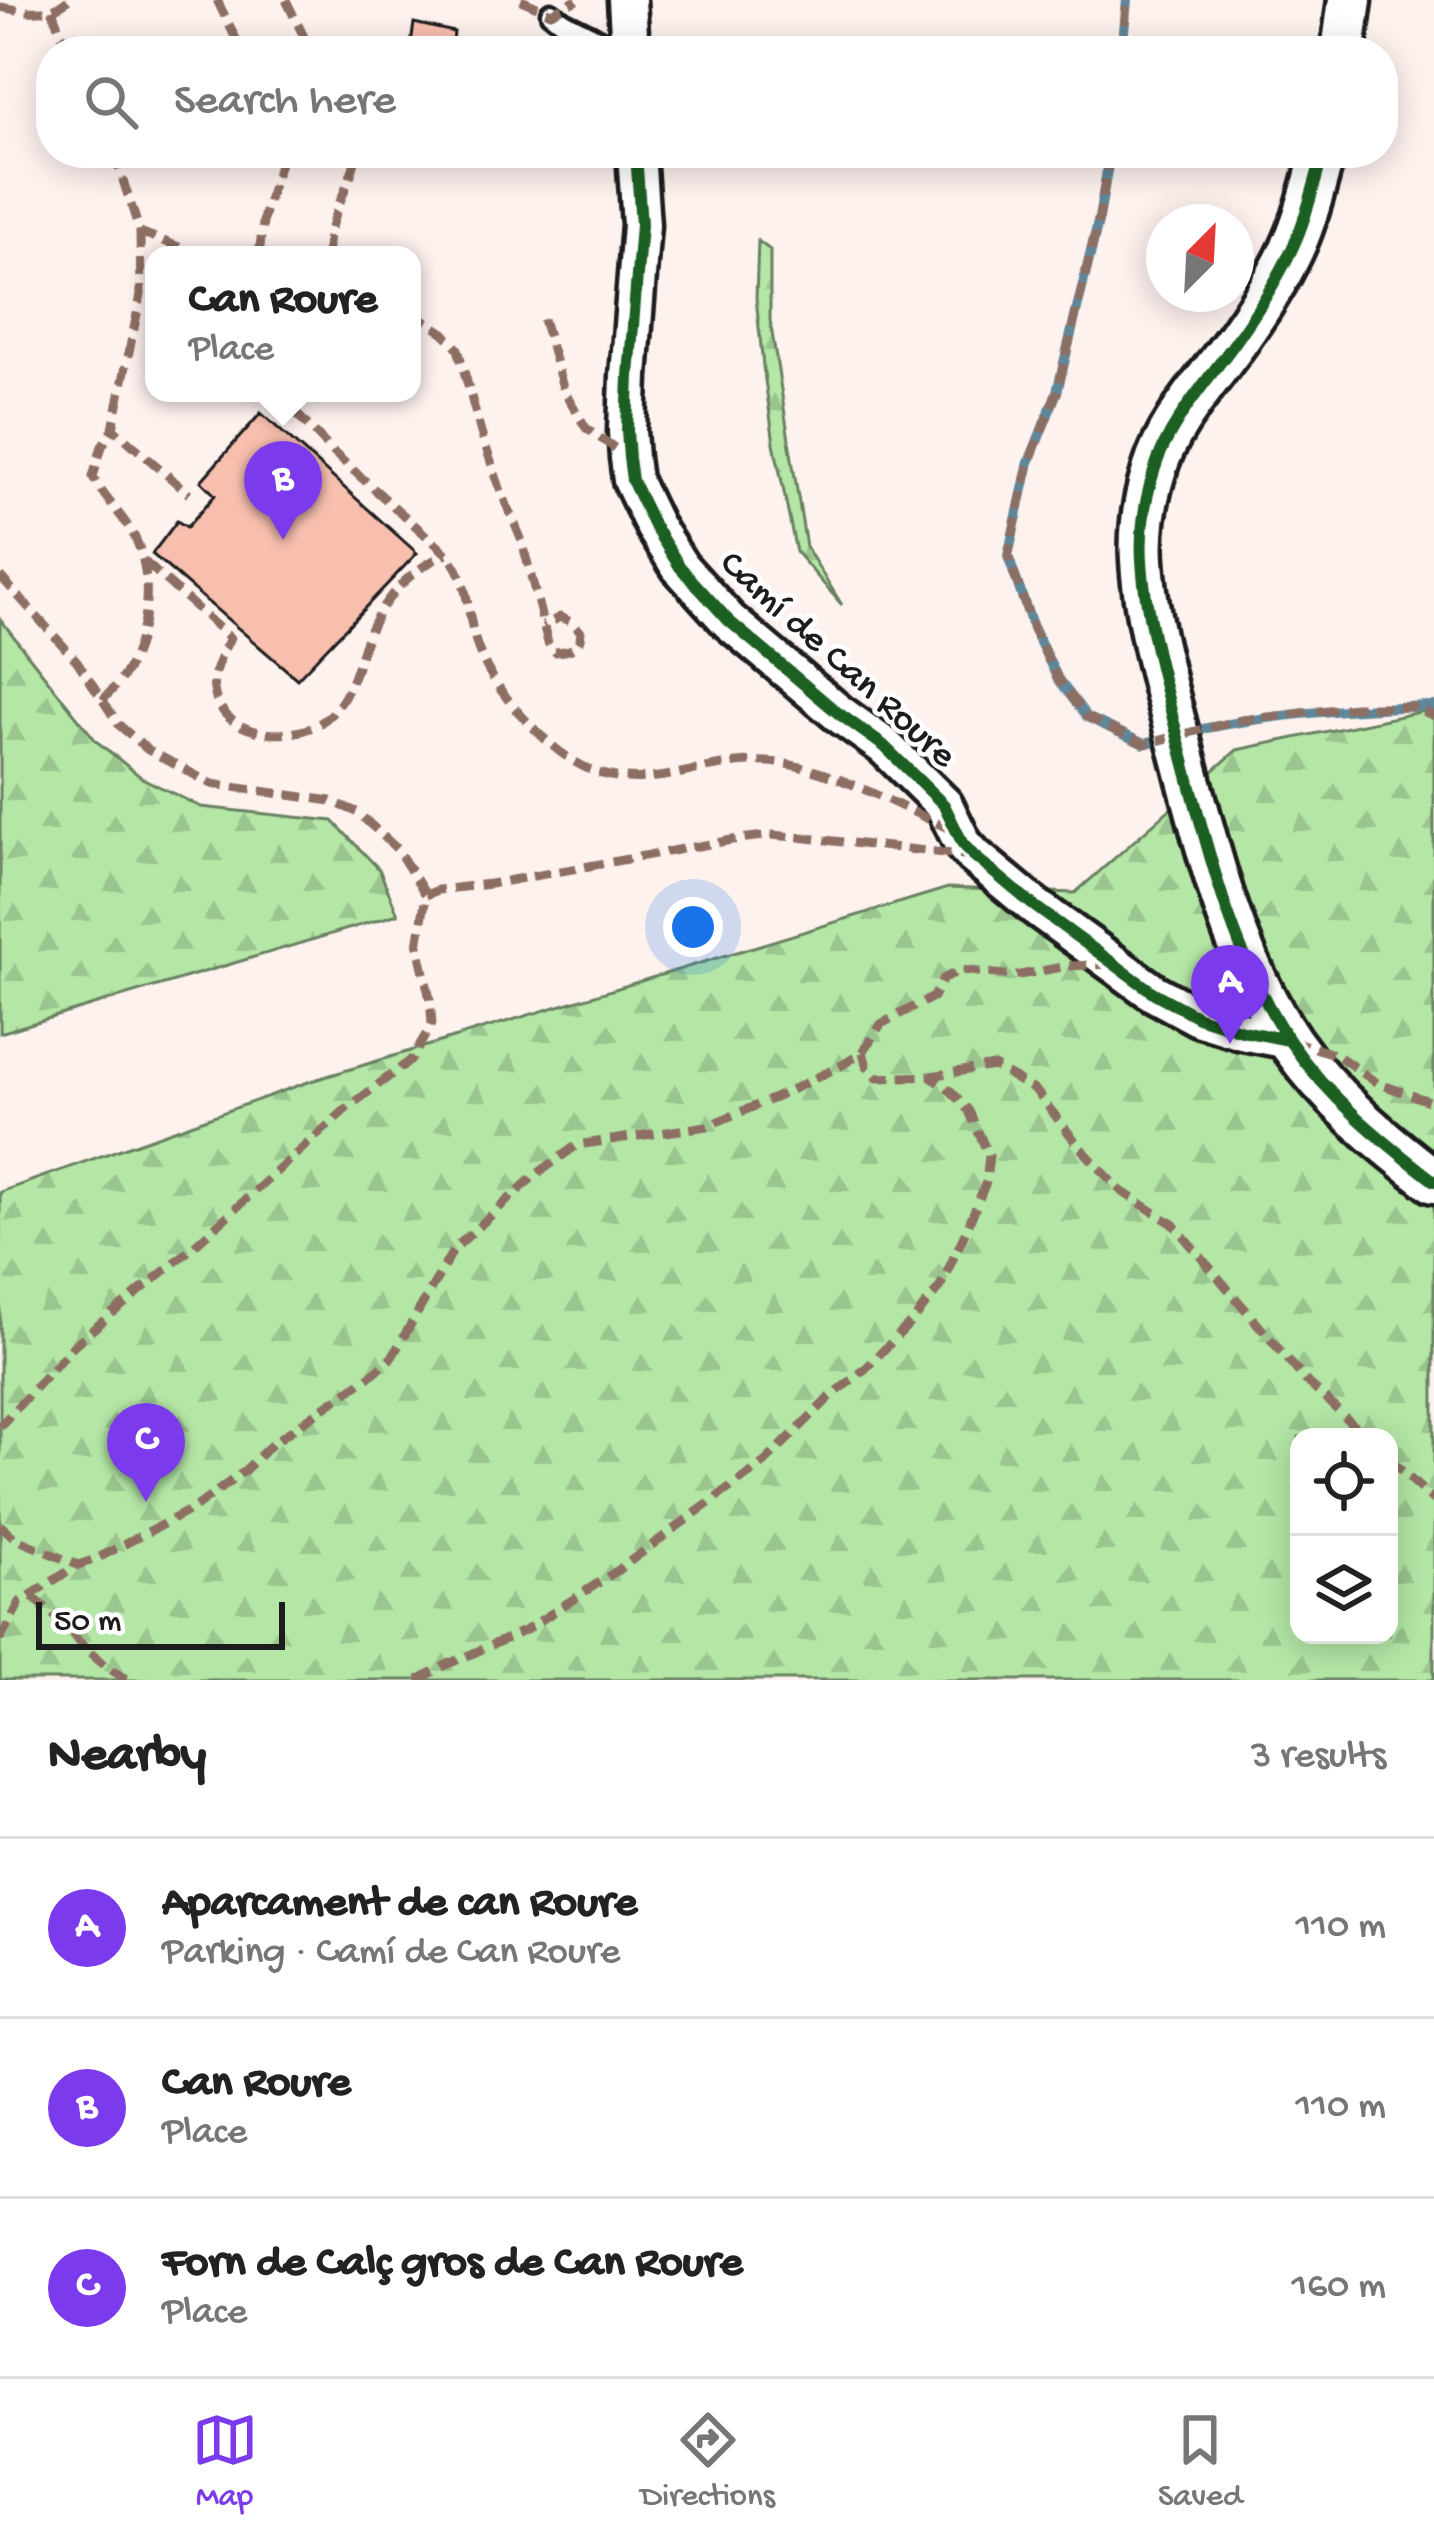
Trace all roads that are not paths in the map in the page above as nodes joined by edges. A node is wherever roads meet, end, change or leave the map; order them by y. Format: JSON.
{"nodes":[{"id":1,"x":627,"y":0,"type":"edge"},
{"id":2,"x":1350,"y":0,"type":"edge"},
{"id":3,"x":551,"y":13,"type":"dead end"},
{"id":4,"x":591,"y":36,"type":"edge"},
{"id":5,"x":629,"y":36,"type":"edge"},
{"id":6,"x":1344,"y":36,"type":"edge"},
{"id":7,"x":637,"y":168,"type":"edge"},
{"id":8,"x":1318,"y":168,"type":"edge"},
{"id":9,"x":1289,"y":1040,"type":"junction"},
{"id":10,"x":1434,"y":1181,"type":"edge"}],
"edges":[{"from":1,"to":5,"type":"street"},
{"from":2,"to":6,"type":"street"},
{"from":3,"to":4,"type":"lane"},
{"from":7,"to":9,"type":"street","name":"Camí de Can Roure"},
{"from":8,"to":9,"type":"street"},
{"from":9,"to":10,"type":"street"}]}
